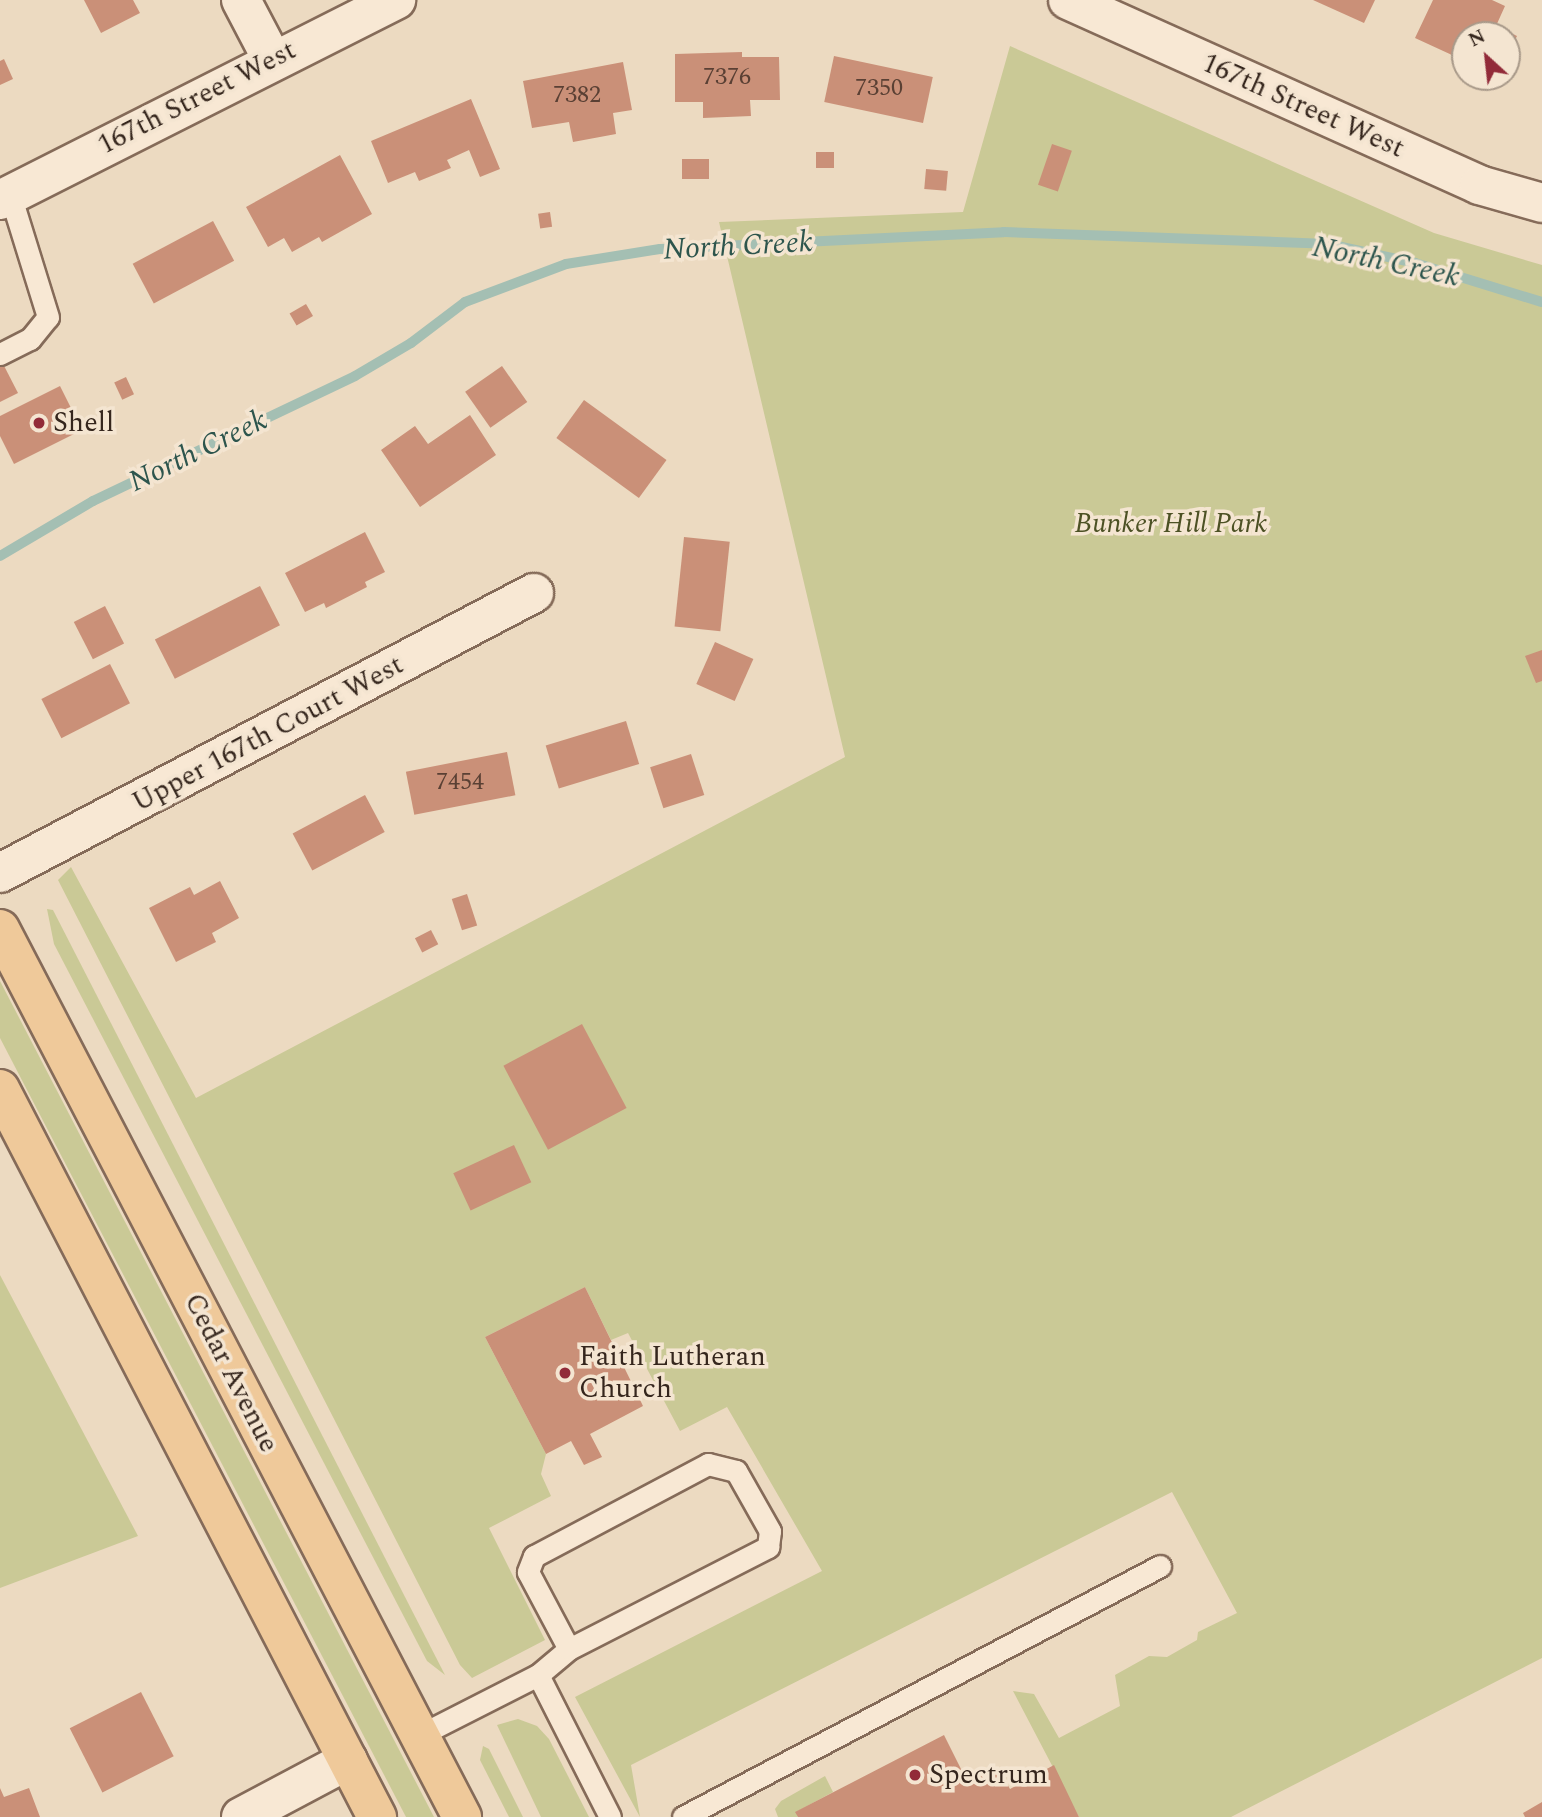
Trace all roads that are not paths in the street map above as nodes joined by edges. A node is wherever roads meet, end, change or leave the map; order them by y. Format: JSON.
{"nodes":[{"id":1,"x":241,"y":0,"type":"edge"},
{"id":2,"x":396,"y":0,"type":"edge"},
{"id":3,"x":1068,"y":0,"type":"edge"},
{"id":4,"x":272,"y":60,"type":"junction"},
{"id":5,"x":5,"y":197,"type":"edge"},
{"id":6,"x":1542,"y":203,"type":"edge"},
{"id":7,"x":0,"y":354,"type":"edge"},
{"id":8,"x":534,"y":593,"type":"dead end"},
{"id":9,"x":0,"y":873,"type":"edge"},
{"id":10,"x":0,"y":929,"type":"edge"},
{"id":11,"x":0,"y":1089,"type":"edge"},
{"id":12,"x":1160,"y":1566,"type":"dead end"},
{"id":13,"x":569,"y":1649,"type":"junction"},
{"id":14,"x":538,"y":1675,"type":"junction"},
{"id":15,"x":420,"y":1735,"type":"junction"},
{"id":16,"x":348,"y":1760,"type":"junction"},
{"id":17,"x":241,"y":1817,"type":"edge"},
{"id":18,"x":377,"y":1817,"type":"edge"},
{"id":19,"x":462,"y":1817,"type":"edge"},
{"id":20,"x":611,"y":1817,"type":"edge"},
{"id":21,"x":683,"y":1817,"type":"edge"}],
"edges":[{"from":1,"to":4,"type":"street"},
{"from":2,"to":4,"type":"street","name":"167th Street West"},
{"from":3,"to":6,"type":"street","name":"167th Street West"},
{"from":4,"to":5,"type":"street","name":"167th Street West"},
{"from":5,"to":7,"type":"lane"},
{"from":8,"to":9,"type":"street","name":"Upper 167th Court West"},
{"from":10,"to":15,"type":"main road","name":"Cedar Avenue"},
{"from":11,"to":16,"type":"main road"},
{"from":12,"to":21,"type":"lane"},
{"from":13,"to":13,"type":"lane"},
{"from":13,"to":14,"type":"lane"},
{"from":14,"to":15,"type":"lane"},
{"from":14,"to":20,"type":"lane"},
{"from":15,"to":19,"type":"main road","name":"Cedar Avenue"},
{"from":16,"to":17,"type":"street"},
{"from":16,"to":18,"type":"main road"}]}
